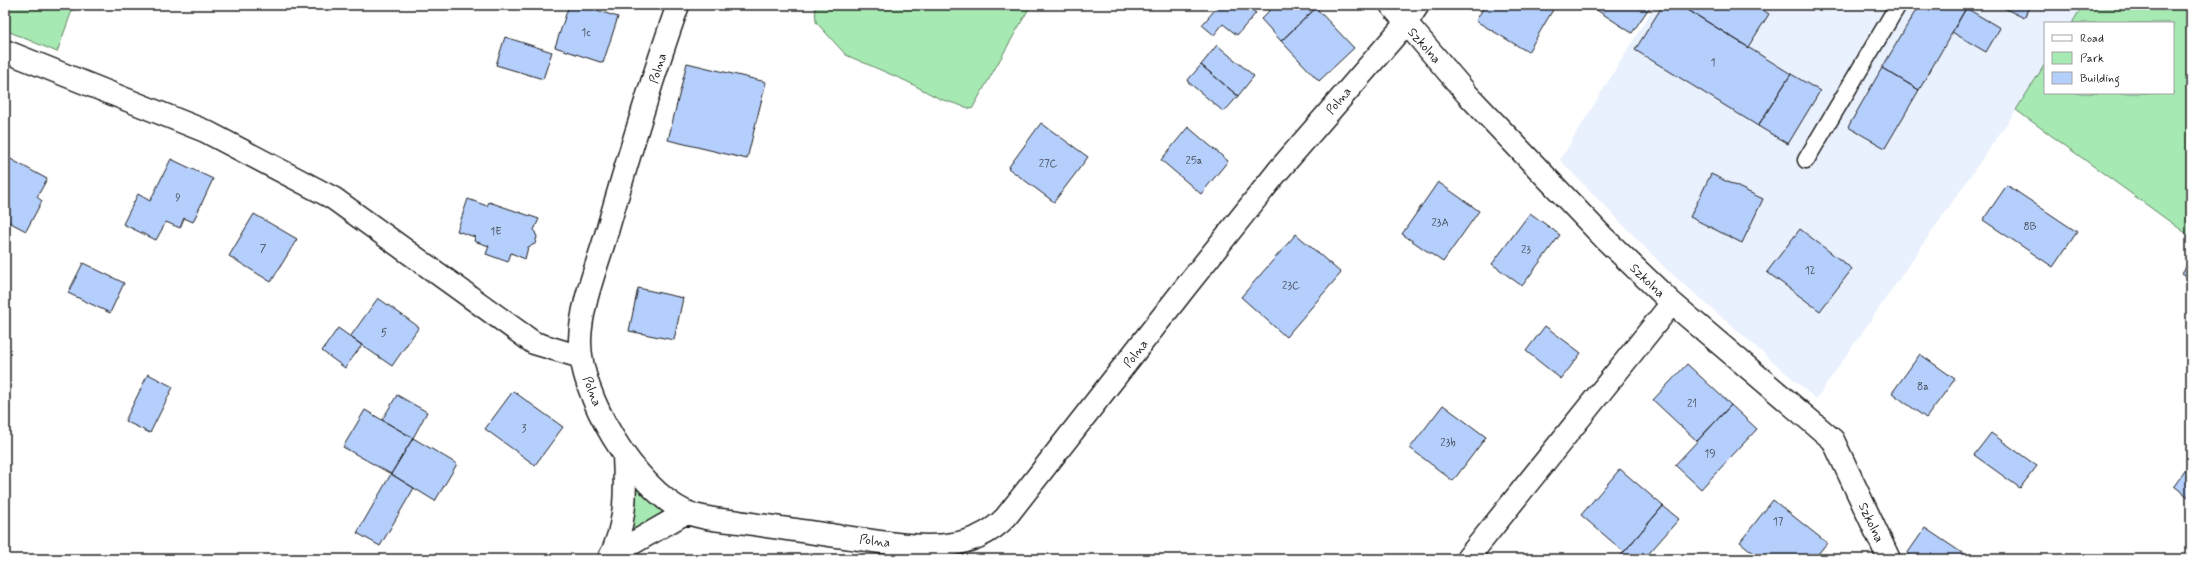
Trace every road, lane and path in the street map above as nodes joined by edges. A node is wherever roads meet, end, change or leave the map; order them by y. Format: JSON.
{"nodes":[{"id":1,"x":678,"y":5,"type":"edge"},
{"id":2,"x":1391,"y":5,"type":"edge"},
{"id":3,"x":1418,"y":5,"type":"edge"},
{"id":4,"x":1898,"y":5,"type":"edge"},
{"id":5,"x":1406,"y":23,"type":"junction"},
{"id":6,"x":5,"y":51,"type":"edge"},
{"id":7,"x":1806,"y":160,"type":"dead end"},
{"id":8,"x":1672,"y":303,"type":"junction"},
{"id":9,"x":581,"y":357,"type":"junction"},
{"id":10,"x":624,"y":456,"type":"junction"},
{"id":11,"x":687,"y":512,"type":"junction"},
{"id":12,"x":611,"y":555,"type":"edge"},
{"id":13,"x":1467,"y":559,"type":"edge"},
{"id":14,"x":1889,"y":559,"type":"edge"}],
"edges":[{"from":1,"to":9,"type":"street","name":"Polna"},
{"from":2,"to":5,"type":"street","name":"Szkolna"},
{"from":3,"to":5,"type":"street","name":"Polna"},
{"from":4,"to":7,"type":"lane"},
{"from":5,"to":8,"type":"street","name":"Szkolna"},
{"from":5,"to":11,"type":"street","name":"Polna"},
{"from":6,"to":9,"type":"street"},
{"from":8,"to":13,"type":"street"},
{"from":8,"to":14,"type":"street","name":"Szkolna"},
{"from":9,"to":10,"type":"street","name":"Polna"},
{"from":10,"to":11,"type":"street","name":"Polna"},
{"from":10,"to":12,"type":"street"},
{"from":11,"to":12,"type":"street"}]}
